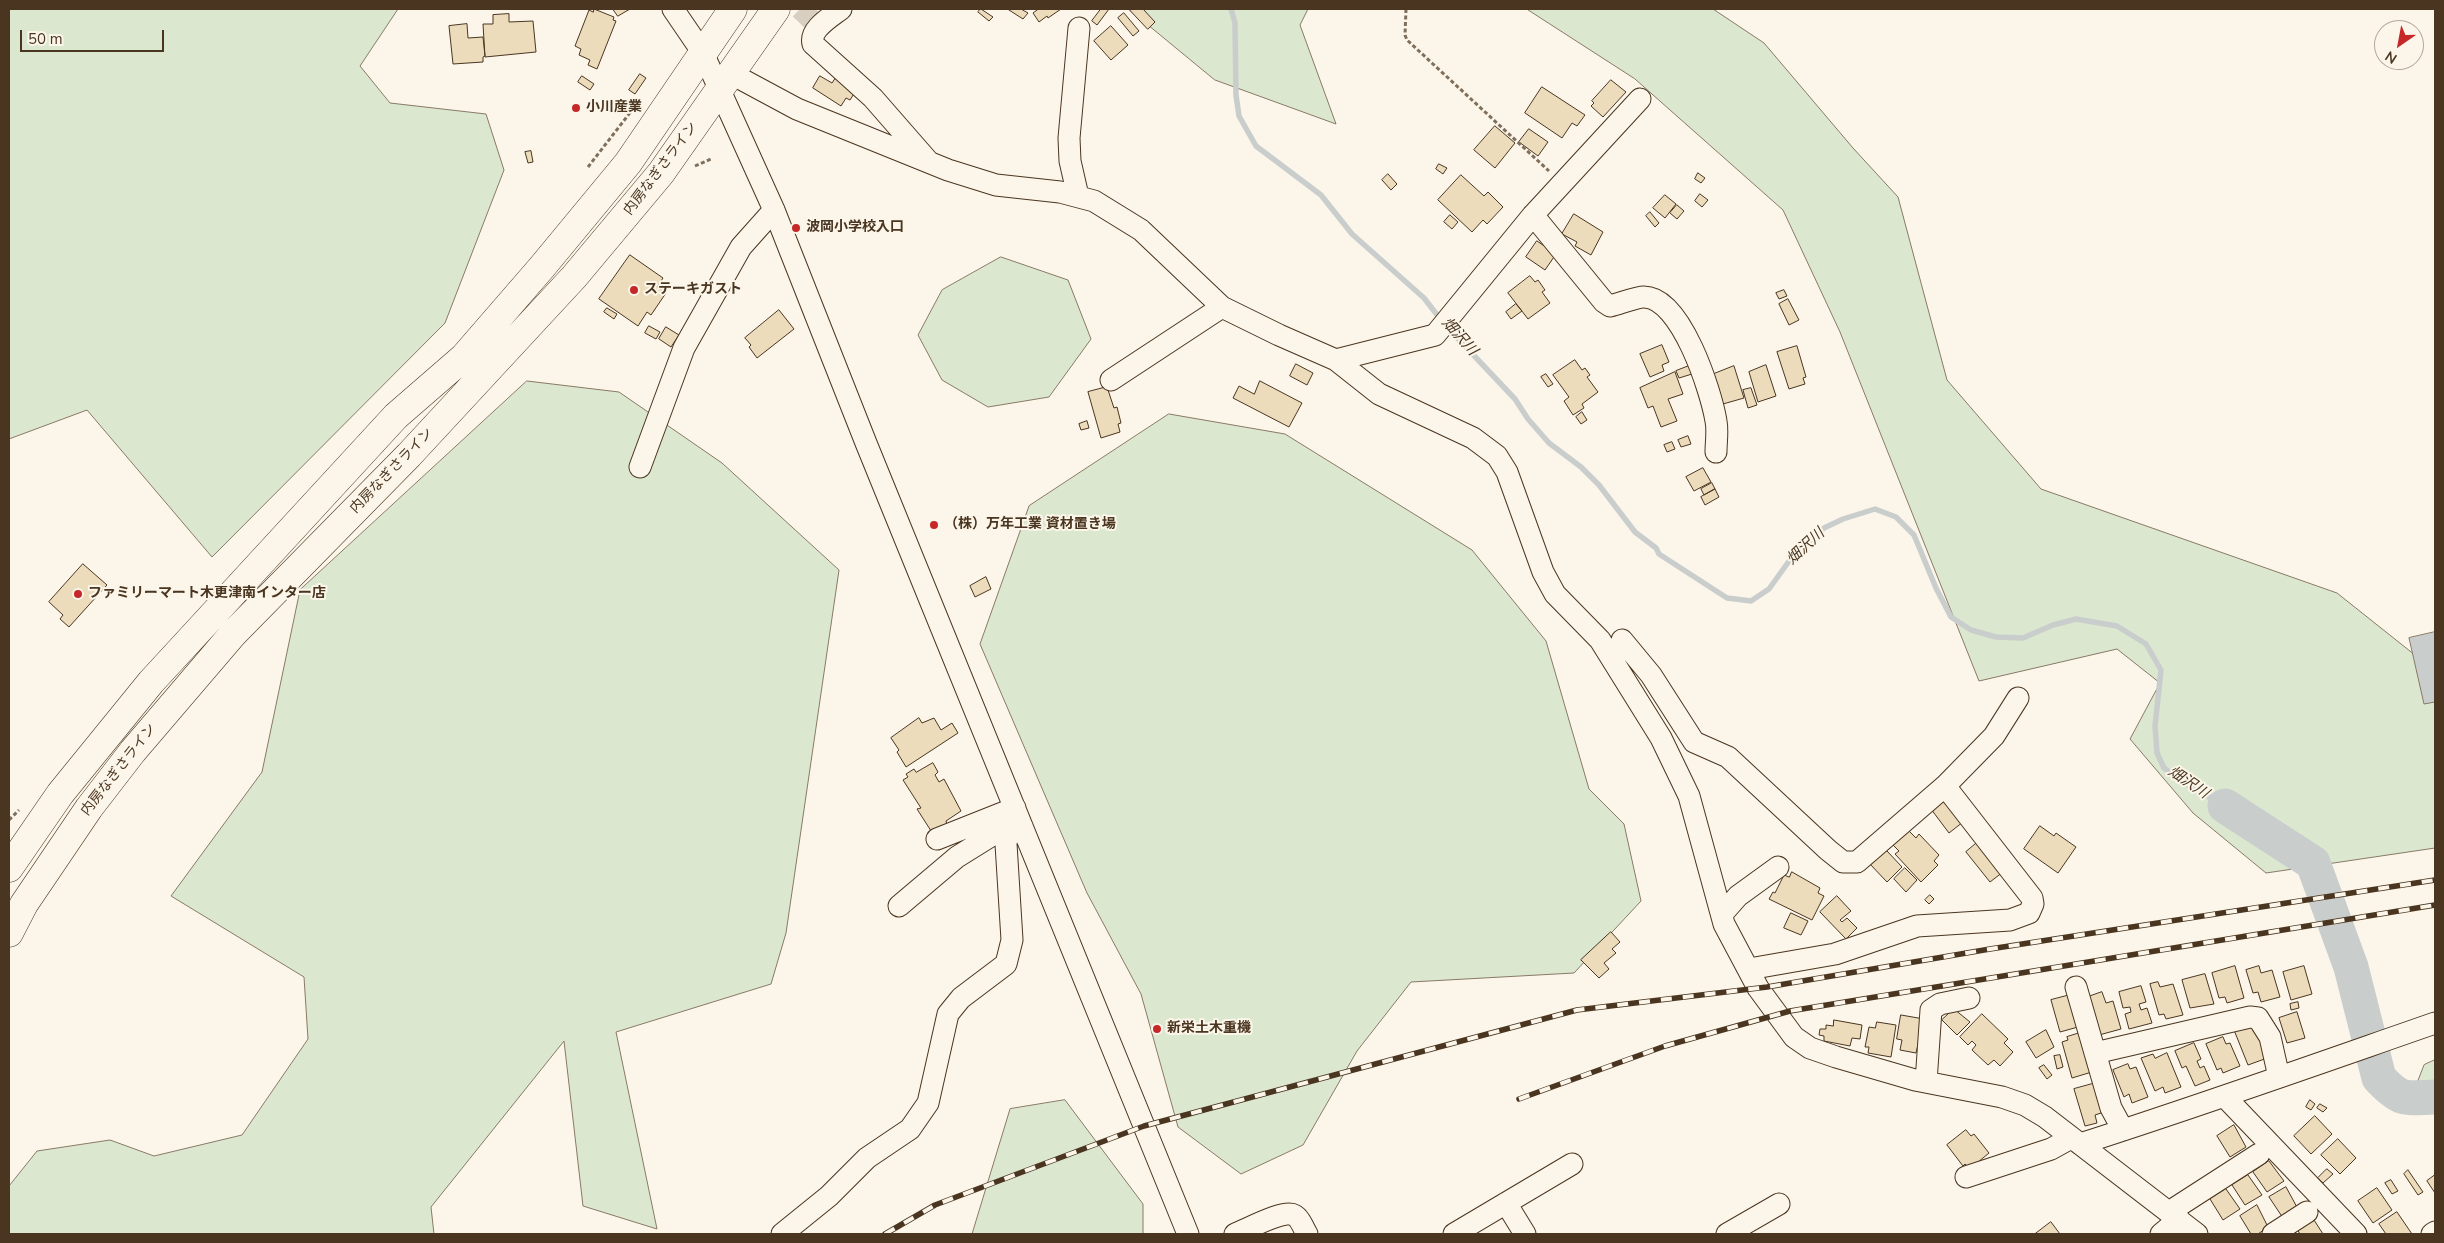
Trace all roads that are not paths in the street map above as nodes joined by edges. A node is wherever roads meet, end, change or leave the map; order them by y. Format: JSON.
{"nodes":[{"id":1,"x":673,"y":9,"type":"edge"},
{"id":2,"x":733,"y":9,"type":"edge"},
{"id":3,"x":776,"y":9,"type":"edge"},
{"id":4,"x":841,"y":9,"type":"edge"},
{"id":5,"x":1078,"y":28,"type":"dead end"},
{"id":6,"x":703,"y":54,"type":"junction"},
{"id":7,"x":725,"y":81,"type":"junction"},
{"id":8,"x":1640,"y":99,"type":"dead end"},
{"id":9,"x":929,"y":163,"type":"junction"},
{"id":10,"x":1078,"y":196,"type":"junction"},
{"id":11,"x":774,"y":210,"type":"junction"},
{"id":12,"x":1533,"y":215,"type":"junction"},
{"id":13,"x":1222,"y":307,"type":"junction"},
{"id":14,"x":1336,"y":360,"type":"junction"},
{"id":15,"x":1112,"y":380,"type":"dead end"},
{"id":16,"x":1716,"y":452,"type":"dead end"},
{"id":17,"x":640,"y":467,"type":"dead end"},
{"id":18,"x":1622,"y":640,"type":"dead end"},
{"id":19,"x":2018,"y":698,"type":"dead end"},
{"id":20,"x":1945,"y":786,"type":"junction"},
{"id":21,"x":1018,"y":818,"type":"junction"},
{"id":22,"x":937,"y":839,"type":"dead end"},
{"id":23,"x":9,"y":868,"type":"edge"},
{"id":24,"x":1778,"y":868,"type":"dead end"},
{"id":25,"x":899,"y":906,"type":"dead end"},
{"id":26,"x":1723,"y":913,"type":"junction"},
{"id":27,"x":9,"y":933,"type":"edge"},
{"id":28,"x":1749,"y":969,"type":"junction"},
{"id":29,"x":2076,"y":987,"type":"dead end"},
{"id":30,"x":1969,"y":998,"type":"dead end"},
{"id":31,"x":2435,"y":1023,"type":"edge"},
{"id":32,"x":2095,"y":1053,"type":"junction"},
{"id":33,"x":2279,"y":1077,"type":"junction"},
{"id":34,"x":1926,"y":1082,"type":"junction"},
{"id":35,"x":2226,"y":1098,"type":"junction"},
{"id":36,"x":2124,"y":1130,"type":"junction"},
{"id":37,"x":2076,"y":1141,"type":"junction"},
{"id":38,"x":2259,"y":1154,"type":"dead end"},
{"id":39,"x":1572,"y":1164,"type":"dead end"},
{"id":40,"x":1966,"y":1177,"type":"dead end"},
{"id":41,"x":1506,"y":1203,"type":"junction"},
{"id":42,"x":1779,"y":1204,"type":"dead end"},
{"id":43,"x":2307,"y":1212,"type":"dead end"},
{"id":44,"x":2174,"y":1216,"type":"junction"},
{"id":45,"x":782,"y":1234,"type":"edge"},
{"id":46,"x":1188,"y":1234,"type":"edge"},
{"id":47,"x":1235,"y":1234,"type":"edge"},
{"id":48,"x":1307,"y":1234,"type":"edge"},
{"id":49,"x":1454,"y":1234,"type":"edge"},
{"id":50,"x":1525,"y":1234,"type":"edge"},
{"id":51,"x":1727,"y":1234,"type":"edge"},
{"id":52,"x":2161,"y":1234,"type":"edge"},
{"id":53,"x":2197,"y":1234,"type":"edge"},
{"id":54,"x":2273,"y":1234,"type":"edge"},
{"id":55,"x":2356,"y":1234,"type":"edge"}],
"edges":[{"from":1,"to":6,"type":"street"},
{"from":2,"to":6,"type":"highway"},
{"from":3,"to":7,"type":"highway","name":"内房なぎさライン"},
{"from":4,"to":9,"type":"street"},
{"from":5,"to":10,"type":"street"},
{"from":6,"to":7,"type":"street"},
{"from":6,"to":23,"type":"highway"},
{"from":7,"to":9,"type":"street"},
{"from":7,"to":11,"type":"street"},
{"from":7,"to":27,"type":"highway","name":"内房なぎさライン"},
{"from":8,"to":12,"type":"street"},
{"from":9,"to":10,"type":"street"},
{"from":10,"to":13,"type":"street"},
{"from":11,"to":17,"type":"street"},
{"from":11,"to":21,"type":"street"},
{"from":12,"to":14,"type":"street"},
{"from":12,"to":16,"type":"street"},
{"from":13,"to":14,"type":"street"},
{"from":13,"to":15,"type":"street"},
{"from":14,"to":26,"type":"street"},
{"from":18,"to":20,"type":"street"},
{"from":19,"to":20,"type":"street"},
{"from":20,"to":28,"type":"street"},
{"from":21,"to":22,"type":"street"},
{"from":21,"to":25,"type":"street"},
{"from":21,"to":45,"type":"street"},
{"from":21,"to":46,"type":"street"},
{"from":24,"to":26,"type":"street"},
{"from":26,"to":28,"type":"street"},
{"from":28,"to":34,"type":"street"},
{"from":29,"to":32,"type":"street"},
{"from":30,"to":34,"type":"street"},
{"from":31,"to":33,"type":"street"},
{"from":32,"to":33,"type":"street"},
{"from":32,"to":36,"type":"street"},
{"from":33,"to":35,"type":"street"},
{"from":34,"to":37,"type":"street"},
{"from":35,"to":36,"type":"street"},
{"from":35,"to":55,"type":"street"},
{"from":36,"to":37,"type":"street"},
{"from":37,"to":40,"type":"street"},
{"from":37,"to":44,"type":"street"},
{"from":38,"to":44,"type":"street"},
{"from":39,"to":41,"type":"street"},
{"from":41,"to":49,"type":"street"},
{"from":41,"to":50,"type":"street"},
{"from":42,"to":51,"type":"street"},
{"from":43,"to":54,"type":"street"},
{"from":44,"to":52,"type":"street"},
{"from":44,"to":53,"type":"street"},
{"from":47,"to":48,"type":"street"}]}
